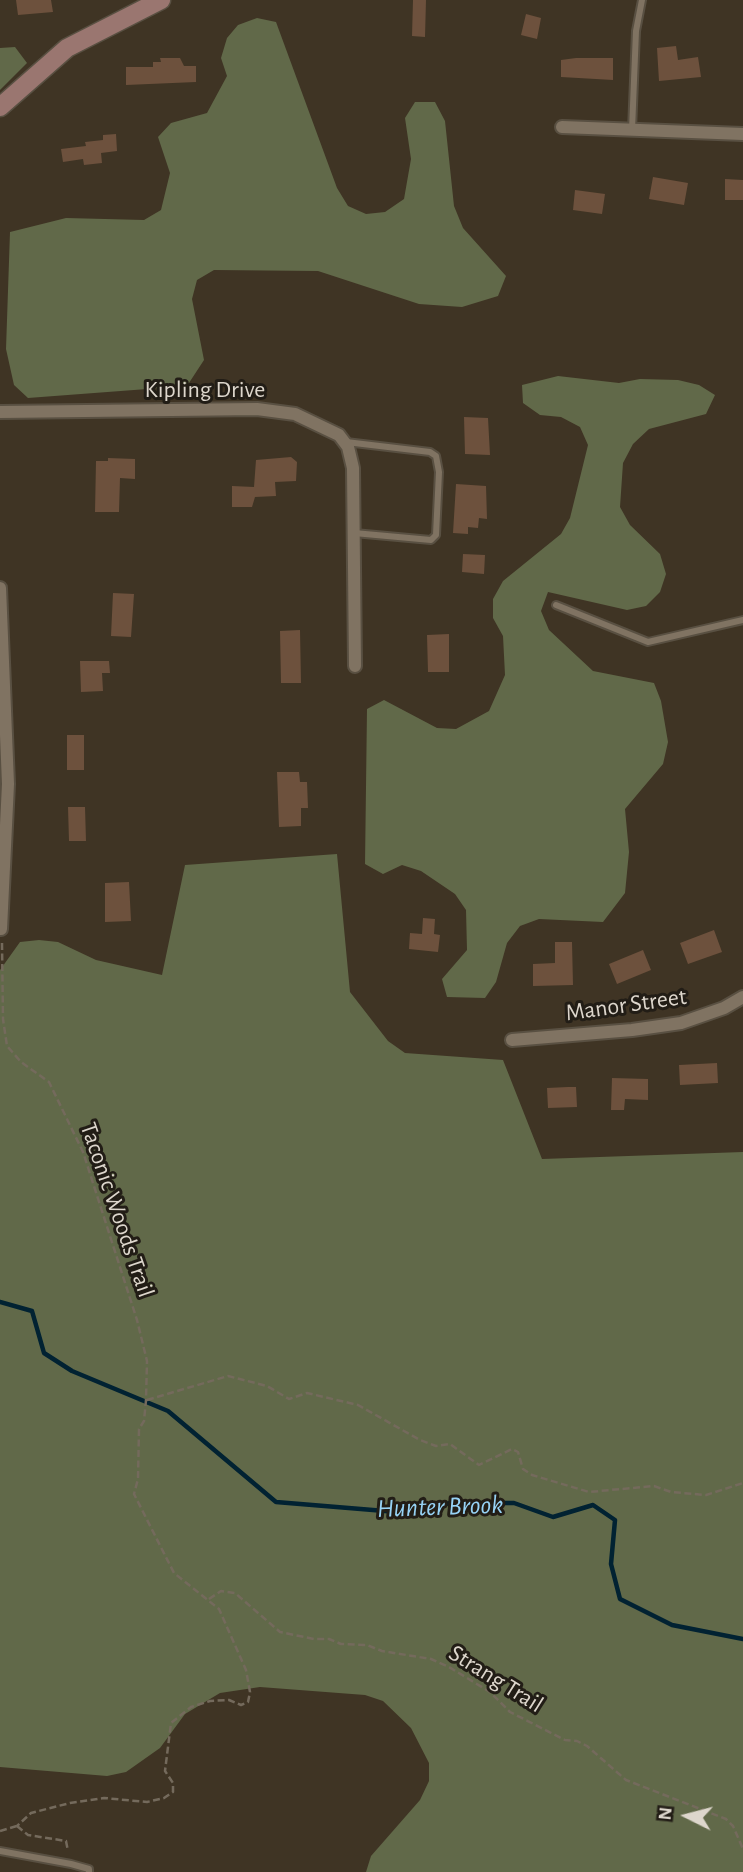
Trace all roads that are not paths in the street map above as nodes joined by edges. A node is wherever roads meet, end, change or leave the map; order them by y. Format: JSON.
{"nodes":[{"id":1,"x":161,"y":0,"type":"edge"},
{"id":2,"x":642,"y":0,"type":"edge"},
{"id":3,"x":0,"y":107,"type":"edge"},
{"id":4,"x":562,"y":127,"type":"dead end"},
{"id":5,"x":632,"y":130,"type":"junction"},
{"id":6,"x":743,"y":134,"type":"edge"},
{"id":7,"x":0,"y":412,"type":"edge"},
{"id":8,"x":344,"y":442,"type":"junction"},
{"id":9,"x":354,"y":533,"type":"junction"},
{"id":10,"x":0,"y":588,"type":"edge"},
{"id":11,"x":556,"y":605,"type":"dead end"},
{"id":12,"x":743,"y":620,"type":"edge"},
{"id":13,"x":355,"y":666,"type":"dead end"},
{"id":14,"x":1,"y":929,"type":"edge"},
{"id":15,"x":743,"y":997,"type":"edge"},
{"id":16,"x":512,"y":1040,"type":"dead end"},
{"id":17,"x":0,"y":1851,"type":"edge"},
{"id":18,"x":89,"y":1872,"type":"edge"}],
"edges":[{"from":1,"to":3,"type":"main road"},
{"from":2,"to":5,"type":"lane"},
{"from":4,"to":5,"type":"street"},
{"from":5,"to":6,"type":"street"},
{"from":7,"to":8,"type":"street","name":"Kipling Drive"},
{"from":8,"to":9,"type":"street"},
{"from":8,"to":9,"type":"lane"},
{"from":9,"to":13,"type":"street"},
{"from":10,"to":14,"type":"street"},
{"from":11,"to":12,"type":"lane"},
{"from":15,"to":16,"type":"street","name":"Manor Street"},
{"from":17,"to":18,"type":"lane"}]}
